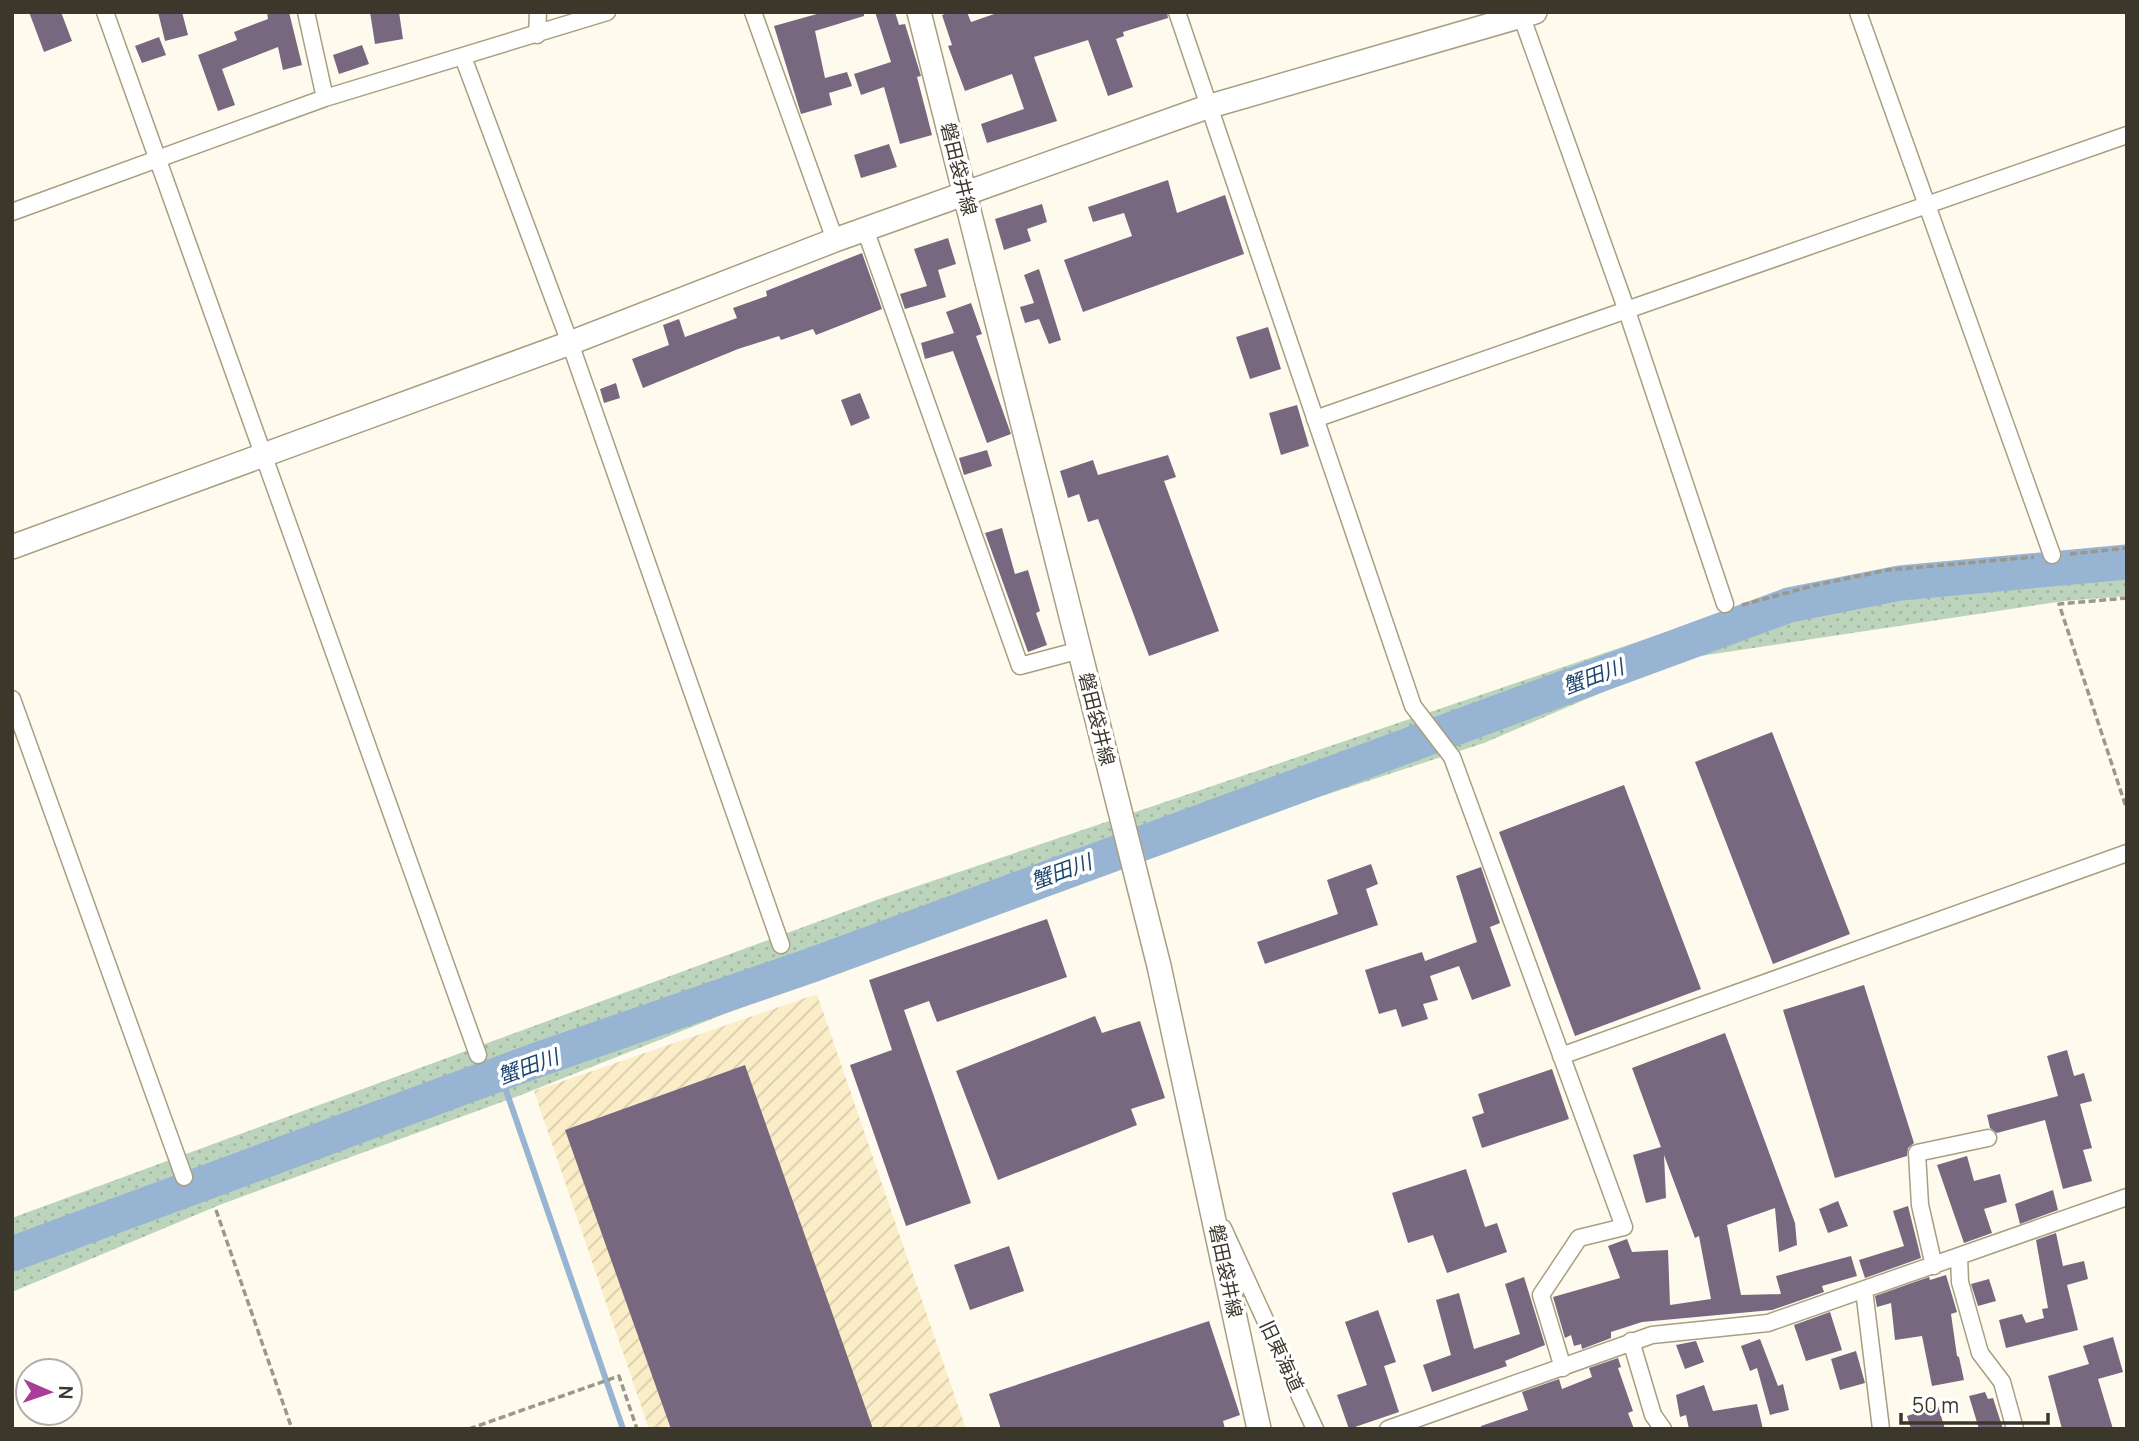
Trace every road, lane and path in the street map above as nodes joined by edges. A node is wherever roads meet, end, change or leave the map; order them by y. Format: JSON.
{"nodes":[{"id":1,"x":104,"y":12,"type":"edge"},
{"id":2,"x":306,"y":12,"type":"edge"},
{"id":3,"x":538,"y":12,"type":"edge"},
{"id":4,"x":607,"y":12,"type":"edge"},
{"id":5,"x":753,"y":12,"type":"edge"},
{"id":6,"x":919,"y":12,"type":"edge"},
{"id":7,"x":1177,"y":12,"type":"edge"},
{"id":8,"x":1858,"y":12,"type":"edge"},
{"id":9,"x":1526,"y":14,"type":"edge"},
{"id":10,"x":537,"y":35,"type":"junction"},
{"id":11,"x":463,"y":57,"type":"junction"},
{"id":12,"x":325,"y":98,"type":"junction"},
{"id":13,"x":1207,"y":107,"type":"junction"},
{"id":14,"x":2127,"y":135,"type":"edge"},
{"id":15,"x":157,"y":159,"type":"junction"},
{"id":16,"x":966,"y":192,"type":"junction"},
{"id":17,"x":1929,"y":205,"type":"junction"},
{"id":18,"x":12,"y":212,"type":"edge"},
{"id":19,"x":865,"y":229,"type":"junction"},
{"id":20,"x":835,"y":240,"type":"junction"},
{"id":21,"x":1626,"y":311,"type":"junction"},
{"id":22,"x":570,"y":343,"type":"junction"},
{"id":23,"x":1315,"y":419,"type":"junction"},
{"id":24,"x":263,"y":453,"type":"junction"},
{"id":25,"x":12,"y":547,"type":"edge"},
{"id":26,"x":2127,"y":548,"type":"edge"},
{"id":27,"x":2052,"y":555,"type":"junction"},
{"id":28,"x":2127,"y":598,"type":"edge"},
{"id":29,"x":1725,"y":604,"type":"joint"},
{"id":30,"x":1080,"y":650,"type":"junction"},
{"id":31,"x":12,"y":699,"type":"edge"},
{"id":32,"x":2127,"y":810,"type":"edge"},
{"id":33,"x":2127,"y":853,"type":"edge"},
{"id":34,"x":780,"y":945,"type":"dead end"},
{"id":35,"x":478,"y":1055,"type":"dead end"},
{"id":36,"x":1561,"y":1056,"type":"junction"},
{"id":37,"x":1988,"y":1138,"type":"dead end"},
{"id":38,"x":184,"y":1177,"type":"dead end"},
{"id":39,"x":2127,"y":1197,"type":"edge"},
{"id":40,"x":1213,"y":1207,"type":"junction"},
{"id":41,"x":216,"y":1210,"type":"dead end"},
{"id":42,"x":1959,"y":1257,"type":"junction"},
{"id":43,"x":1934,"y":1266,"type":"junction"},
{"id":44,"x":1864,"y":1290,"type":"junction"},
{"id":45,"x":1631,"y":1341,"type":"junction"},
{"id":46,"x":1563,"y":1367,"type":"junction"},
{"id":47,"x":292,"y":1429,"type":"edge"},
{"id":48,"x":469,"y":1429,"type":"edge"},
{"id":49,"x":637,"y":1429,"type":"edge"},
{"id":50,"x":1259,"y":1429,"type":"edge"},
{"id":51,"x":1315,"y":1429,"type":"edge"},
{"id":52,"x":1388,"y":1429,"type":"edge"},
{"id":53,"x":1663,"y":1429,"type":"edge"},
{"id":54,"x":1881,"y":1429,"type":"edge"},
{"id":55,"x":2015,"y":1429,"type":"edge"}],
"edges":[{"from":1,"to":15,"type":"street"},
{"from":2,"to":12,"type":"street"},
{"from":3,"to":10,"type":"street"},
{"from":4,"to":10,"type":"street"},
{"from":5,"to":20,"type":"street"},
{"from":6,"to":16,"type":"street","name":"磐田袋井線"},
{"from":7,"to":13,"type":"street"},
{"from":8,"to":17,"type":"street"},
{"from":9,"to":13,"type":"street"},
{"from":9,"to":21,"type":"street"},
{"from":10,"to":11,"type":"street"},
{"from":11,"to":12,"type":"street"},
{"from":11,"to":22,"type":"street"},
{"from":12,"to":15,"type":"street"},
{"from":13,"to":16,"type":"street"},
{"from":13,"to":23,"type":"street"},
{"from":14,"to":17,"type":"street"},
{"from":15,"to":18,"type":"street"},
{"from":15,"to":24,"type":"street"},
{"from":16,"to":19,"type":"street"},
{"from":16,"to":30,"type":"street","name":"磐田袋井線"},
{"from":17,"to":21,"type":"street"},
{"from":17,"to":27,"type":"street"},
{"from":19,"to":20,"type":"street"},
{"from":19,"to":30,"type":"street"},
{"from":20,"to":22,"type":"street"},
{"from":21,"to":23,"type":"street"},
{"from":21,"to":29,"type":"street"},
{"from":22,"to":24,"type":"street"},
{"from":22,"to":34,"type":"street"},
{"from":23,"to":36,"type":"street"},
{"from":24,"to":25,"type":"street"},
{"from":24,"to":35,"type":"street"},
{"from":26,"to":27,"type":"path"},
{"from":27,"to":29,"type":"path"},
{"from":28,"to":32,"type":"path"},
{"from":30,"to":40,"type":"street","name":"磐田袋井線"},
{"from":31,"to":38,"type":"street"},
{"from":33,"to":36,"type":"street"},
{"from":36,"to":46,"type":"street"},
{"from":37,"to":43,"type":"street"},
{"from":39,"to":42,"type":"street"},
{"from":40,"to":50,"type":"street","name":"磐田袋井線"},
{"from":40,"to":51,"type":"street","name":"旧東海道"},
{"from":41,"to":47,"type":"path"},
{"from":42,"to":43,"type":"street"},
{"from":42,"to":55,"type":"street"},
{"from":43,"to":44,"type":"street"},
{"from":44,"to":45,"type":"street"},
{"from":44,"to":54,"type":"street"},
{"from":45,"to":46,"type":"street"},
{"from":45,"to":53,"type":"street"},
{"from":46,"to":52,"type":"street"},
{"from":48,"to":49,"type":"path"}]}
